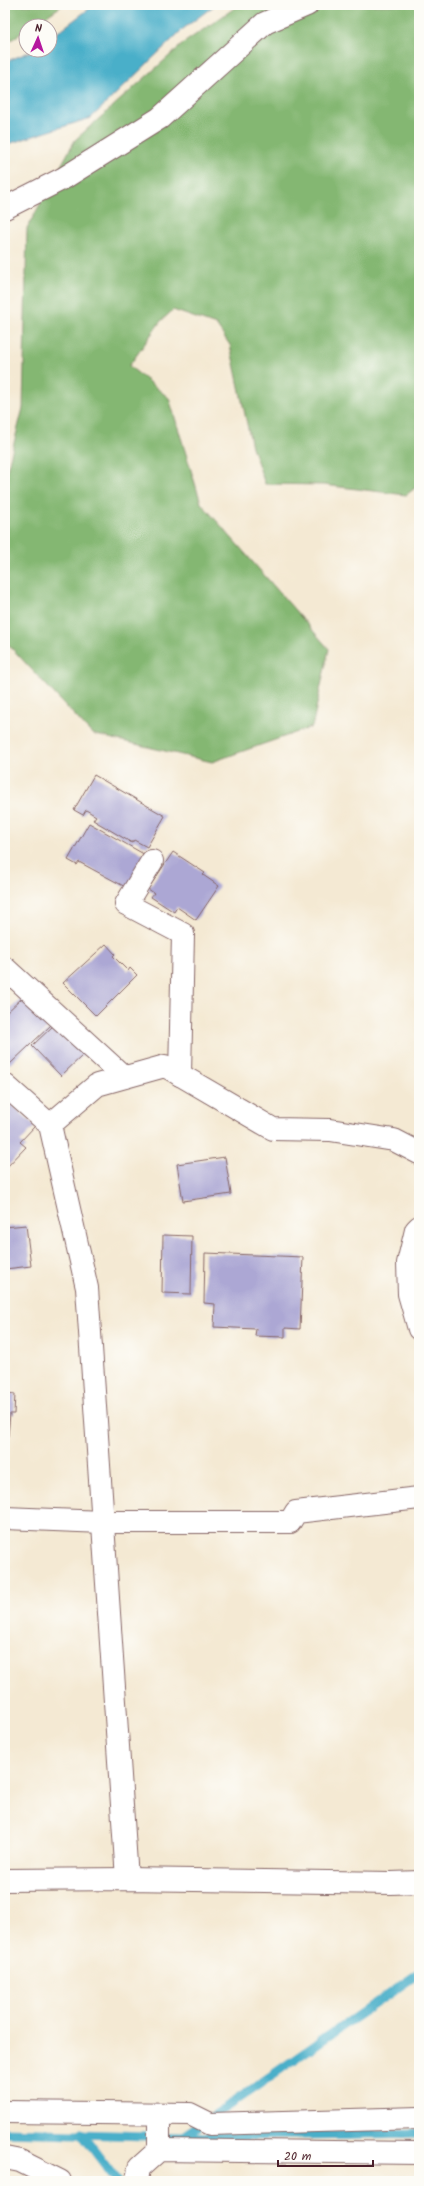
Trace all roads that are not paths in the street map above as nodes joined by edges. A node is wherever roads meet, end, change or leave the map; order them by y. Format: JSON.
{"nodes":[{"id":1,"x":307,"y":5,"type":"edge"},
{"id":2,"x":5,"y":208,"type":"edge"},
{"id":3,"x":152,"y":861,"type":"dead end"},
{"id":4,"x":5,"y":968,"type":"edge"},
{"id":5,"x":180,"y":1075,"type":"junction"},
{"id":6,"x":124,"y":1077,"type":"junction"},
{"id":7,"x":5,"y":1084,"type":"edge"},
{"id":8,"x":50,"y":1125,"type":"junction"},
{"id":9,"x":419,"y":1153,"type":"edge"},
{"id":10,"x":419,"y":1227,"type":"edge"},
{"id":11,"x":419,"y":1329,"type":"edge"},
{"id":12,"x":419,"y":1498,"type":"edge"},
{"id":13,"x":5,"y":1518,"type":"edge"},
{"id":14,"x":103,"y":1522,"type":"junction"},
{"id":15,"x":126,"y":1879,"type":"junction"},
{"id":16,"x":5,"y":1880,"type":"edge"},
{"id":17,"x":419,"y":1882,"type":"edge"},
{"id":18,"x":5,"y":2112,"type":"edge"},
{"id":19,"x":419,"y":2118,"type":"edge"},
{"id":20,"x":159,"y":2132,"type":"junction"},
{"id":21,"x":419,"y":2153,"type":"edge"},
{"id":22,"x":5,"y":2158,"type":"edge"},
{"id":23,"x":60,"y":2181,"type":"edge"},
{"id":24,"x":137,"y":2181,"type":"edge"}],
"edges":[{"from":1,"to":2,"type":"street"},
{"from":3,"to":5,"type":"street"},
{"from":4,"to":6,"type":"street"},
{"from":5,"to":6,"type":"street"},
{"from":5,"to":9,"type":"street"},
{"from":6,"to":8,"type":"street"},
{"from":7,"to":8,"type":"street"},
{"from":8,"to":14,"type":"street"},
{"from":10,"to":11,"type":"street"},
{"from":12,"to":14,"type":"street"},
{"from":13,"to":14,"type":"street"},
{"from":14,"to":15,"type":"street"},
{"from":15,"to":16,"type":"street"},
{"from":15,"to":17,"type":"street"},
{"from":18,"to":20,"type":"street"},
{"from":19,"to":20,"type":"street"},
{"from":20,"to":21,"type":"street"},
{"from":20,"to":24,"type":"street"},
{"from":22,"to":23,"type":"street"}]}
